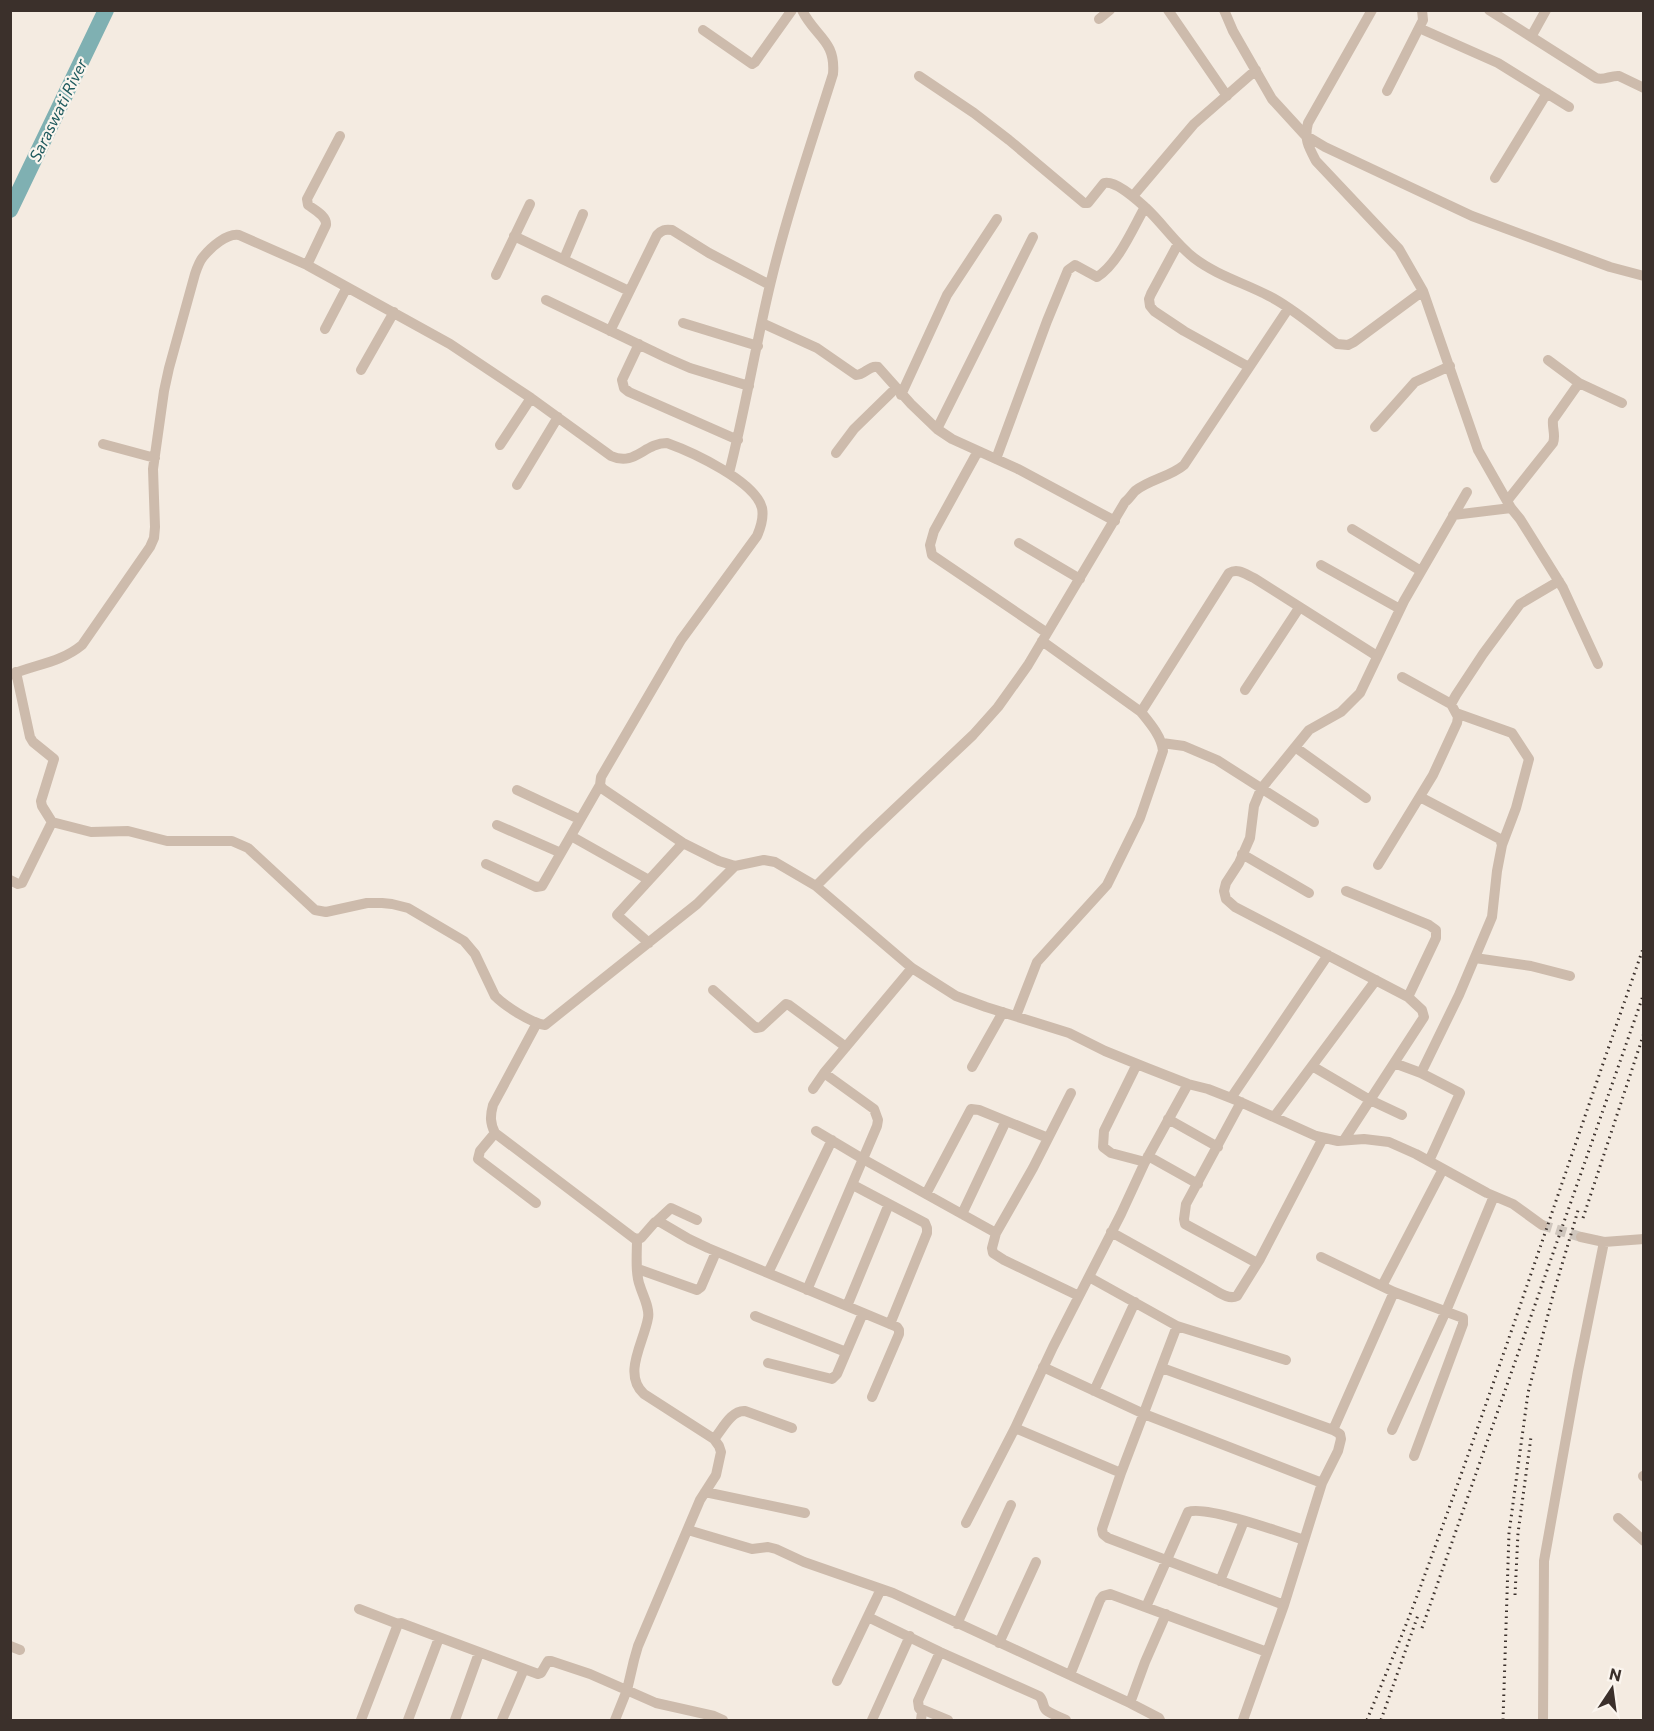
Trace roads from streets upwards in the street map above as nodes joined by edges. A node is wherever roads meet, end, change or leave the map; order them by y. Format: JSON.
{"nodes":[{"id":1,"x":792,"y":10,"type":"edge"},
{"id":2,"x":802,"y":10,"type":"edge"},
{"id":3,"x":1110,"y":10,"type":"edge"},
{"id":4,"x":1168,"y":10,"type":"edge"},
{"id":5,"x":1224,"y":10,"type":"edge"},
{"id":6,"x":1372,"y":10,"type":"edge"},
{"id":7,"x":1489,"y":10,"type":"edge"},
{"id":8,"x":1546,"y":10,"type":"edge"},
{"id":9,"x":1423,"y":11,"type":"edge"},
{"id":10,"x":1099,"y":19,"type":"dead end"},
{"id":11,"x":1419,"y":28,"type":"junction"},
{"id":12,"x":704,"y":30,"type":"dead end"},
{"id":13,"x":1531,"y":37,"type":"junction"},
{"id":14,"x":1256,"y":70,"type":"junction"},
{"id":15,"x":919,"y":76,"type":"dead end"},
{"id":16,"x":1644,"y":88,"type":"edge"},
{"id":17,"x":1387,"y":92,"type":"dead end"},
{"id":18,"x":1546,"y":93,"type":"junction"},
{"id":19,"x":1227,"y":96,"type":"junction"},
{"id":20,"x":1569,"y":107,"type":"dead end"},
{"id":21,"x":1305,"y":135,"type":"junction"},
{"id":22,"x":339,"y":136,"type":"dead end"},
{"id":23,"x":1495,"y":178,"type":"dead end"},
{"id":24,"x":1133,"y":196,"type":"junction"},
{"id":25,"x":530,"y":204,"type":"dead end"},
{"id":26,"x":1145,"y":207,"type":"junction"},
{"id":27,"x":583,"y":214,"type":"dead end"},
{"id":28,"x":997,"y":219,"type":"dead end"},
{"id":29,"x":514,"y":236,"type":"junction"},
{"id":30,"x":1033,"y":237,"type":"dead end"},
{"id":31,"x":1178,"y":244,"type":"junction"},
{"id":32,"x":564,"y":259,"type":"junction"},
{"id":33,"x":307,"y":265,"type":"junction"},
{"id":34,"x":496,"y":275,"type":"dead end"},
{"id":35,"x":1644,"y":276,"type":"edge"},
{"id":36,"x":770,"y":285,"type":"junction"},
{"id":37,"x":347,"y":287,"type":"junction"},
{"id":38,"x":629,"y":291,"type":"junction"},
{"id":39,"x":1423,"y":291,"type":"junction"},
{"id":40,"x":546,"y":300,"type":"dead end"},
{"id":41,"x":1288,"y":309,"type":"junction"},
{"id":42,"x":394,"y":312,"type":"junction"},
{"id":43,"x":683,"y":323,"type":"dead end"},
{"id":44,"x":762,"y":323,"type":"junction"},
{"id":45,"x":325,"y":329,"type":"dead end"},
{"id":46,"x":610,"y":331,"type":"junction"},
{"id":47,"x":639,"y":344,"type":"junction"},
{"id":48,"x":758,"y":346,"type":"junction"},
{"id":49,"x":1548,"y":360,"type":"dead end"},
{"id":50,"x":1450,"y":366,"type":"junction"},
{"id":51,"x":1249,"y":367,"type":"junction"},
{"id":52,"x":361,"y":370,"type":"dead end"},
{"id":53,"x":1579,"y":383,"type":"junction"},
{"id":54,"x":749,"y":386,"type":"junction"},
{"id":55,"x":898,"y":391,"type":"junction"},
{"id":56,"x":531,"y":398,"type":"junction"},
{"id":57,"x":1622,"y":403,"type":"dead end"},
{"id":58,"x":558,"y":417,"type":"junction"},
{"id":59,"x":1375,"y":427,"type":"dead end"},
{"id":60,"x":937,"y":429,"type":"junction"},
{"id":61,"x":738,"y":440,"type":"junction"},
{"id":62,"x":103,"y":444,"type":"dead end"},
{"id":63,"x":500,"y":445,"type":"dead end"},
{"id":64,"x":978,"y":451,"type":"junction"},
{"id":65,"x":836,"y":453,"type":"dead end"},
{"id":66,"x":154,"y":458,"type":"junction"},
{"id":67,"x":996,"y":459,"type":"junction"},
{"id":68,"x":729,"y":473,"type":"junction"},
{"id":69,"x":517,"y":485,"type":"dead end"},
{"id":70,"x":1467,"y":492,"type":"dead end"},
{"id":71,"x":1509,"y":505,"type":"junction"},
{"id":72,"x":1453,"y":515,"type":"junction"},
{"id":73,"x":1114,"y":521,"type":"junction"},
{"id":74,"x":1352,"y":529,"type":"dead end"},
{"id":75,"x":1019,"y":543,"type":"dead end"},
{"id":76,"x":1321,"y":565,"type":"dead end"},
{"id":77,"x":1421,"y":571,"type":"junction"},
{"id":78,"x":1080,"y":579,"type":"junction"},
{"id":79,"x":1559,"y":581,"type":"junction"},
{"id":80,"x":1299,"y":608,"type":"junction"},
{"id":81,"x":1400,"y":609,"type":"junction"},
{"id":82,"x":1045,"y":637,"type":"junction"},
{"id":83,"x":1377,"y":656,"type":"junction"},
{"id":84,"x":1598,"y":664,"type":"dead end"},
{"id":85,"x":13,"y":673,"type":"edge"},
{"id":86,"x":1402,"y":677,"type":"dead end"},
{"id":87,"x":1245,"y":690,"type":"dead end"},
{"id":88,"x":1454,"y":709,"type":"junction"},
{"id":89,"x":1141,"y":712,"type":"junction"},
{"id":90,"x":1162,"y":743,"type":"junction"},
{"id":91,"x":1295,"y":747,"type":"junction"},
{"id":92,"x":600,"y":785,"type":"junction"},
{"id":93,"x":1261,"y":789,"type":"junction"},
{"id":94,"x":517,"y":790,"type":"dead end"},
{"id":95,"x":1420,"y":797,"type":"junction"},
{"id":96,"x":1366,"y":798,"type":"dead end"},
{"id":97,"x":579,"y":819,"type":"junction"},
{"id":98,"x":52,"y":822,"type":"junction"},
{"id":99,"x":1314,"y":822,"type":"dead end"},
{"id":100,"x":497,"y":825,"type":"dead end"},
{"id":101,"x":571,"y":836,"type":"junction"},
{"id":102,"x":683,"y":843,"type":"junction"},
{"id":103,"x":1502,"y":845,"type":"junction"},
{"id":104,"x":561,"y":853,"type":"junction"},
{"id":105,"x":1242,"y":854,"type":"junction"},
{"id":106,"x":486,"y":864,"type":"dead end"},
{"id":107,"x":735,"y":866,"type":"junction"},
{"id":108,"x":1378,"y":866,"type":"dead end"},
{"id":109,"x":10,"y":880,"type":"edge"},
{"id":110,"x":649,"y":880,"type":"junction"},
{"id":111,"x":816,"y":886,"type":"junction"},
{"id":112,"x":1346,"y":891,"type":"dead end"},
{"id":113,"x":1309,"y":893,"type":"dead end"},
{"id":114,"x":649,"y":943,"type":"junction"},
{"id":115,"x":1328,"y":955,"type":"junction"},
{"id":116,"x":1475,"y":958,"type":"junction"},
{"id":117,"x":912,"y":968,"type":"junction"},
{"id":118,"x":1570,"y":976,"type":"dead end"},
{"id":119,"x":1376,"y":980,"type":"junction"},
{"id":120,"x":713,"y":990,"type":"dead end"},
{"id":121,"x":1408,"y":997,"type":"junction"},
{"id":122,"x":1003,"y":1012,"type":"junction"},
{"id":123,"x":1016,"y":1016,"type":"junction"},
{"id":124,"x":537,"y":1023,"type":"junction"},
{"id":125,"x":846,"y":1047,"type":"junction"},
{"id":126,"x":1395,"y":1063,"type":"junction"},
{"id":127,"x":1137,"y":1064,"type":"junction"},
{"id":128,"x":1312,"y":1066,"type":"junction"},
{"id":129,"x":972,"y":1067,"type":"dead end"},
{"id":130,"x":1421,"y":1073,"type":"junction"},
{"id":131,"x":824,"y":1074,"type":"junction"},
{"id":132,"x":1188,"y":1084,"type":"junction"},
{"id":133,"x":813,"y":1089,"type":"dead end"},
{"id":134,"x":1071,"y":1093,"type":"dead end"},
{"id":135,"x":1236,"y":1100,"type":"junction"},
{"id":136,"x":1370,"y":1100,"type":"junction"},
{"id":137,"x":1402,"y":1115,"type":"dead end"},
{"id":138,"x":1274,"y":1117,"type":"junction"},
{"id":139,"x":1168,"y":1119,"type":"junction"},
{"id":140,"x":1006,"y":1121,"type":"junction"},
{"id":141,"x":816,"y":1131,"type":"dead end"},
{"id":142,"x":495,"y":1133,"type":"junction"},
{"id":143,"x":1048,"y":1138,"type":"junction"},
{"id":144,"x":1323,"y":1138,"type":"junction"},
{"id":145,"x":832,"y":1140,"type":"junction"},
{"id":146,"x":1344,"y":1140,"type":"junction"},
{"id":147,"x":1218,"y":1147,"type":"junction"},
{"id":148,"x":863,"y":1159,"type":"junction"},
{"id":149,"x":1147,"y":1159,"type":"junction"},
{"id":150,"x":1428,"y":1161,"type":"junction"},
{"id":151,"x":1443,"y":1169,"type":"junction"},
{"id":152,"x":1198,"y":1184,"type":"junction"},
{"id":153,"x":853,"y":1185,"type":"junction"},
{"id":154,"x":926,"y":1194,"type":"junction"},
{"id":155,"x":1494,"y":1196,"type":"junction"},
{"id":156,"x":536,"y":1203,"type":"dead end"},
{"id":157,"x":890,"y":1204,"type":"junction"},
{"id":158,"x":962,"y":1214,"type":"junction"},
{"id":159,"x":697,"y":1220,"type":"dead end"},
{"id":160,"x":657,"y":1221,"type":"junction"},
{"id":161,"x":1542,"y":1225,"type":"tunnel mouth"},
{"id":162,"x":996,"y":1233,"type":"junction"},
{"id":163,"x":1111,"y":1233,"type":"junction"},
{"id":164,"x":1581,"y":1237,"type":"tunnel mouth"},
{"id":165,"x":637,"y":1239,"type":"junction"},
{"id":166,"x":1644,"y":1239,"type":"edge"},
{"id":167,"x":1604,"y":1242,"type":"junction"},
{"id":168,"x":716,"y":1252,"type":"junction"},
{"id":169,"x":1321,"y":1257,"type":"dead end"},
{"id":170,"x":1257,"y":1263,"type":"junction"},
{"id":171,"x":638,"y":1269,"type":"junction"},
{"id":172,"x":768,"y":1273,"type":"junction"},
{"id":173,"x":1089,"y":1277,"type":"junction"},
{"id":174,"x":1382,"y":1286,"type":"junction"},
{"id":175,"x":807,"y":1290,"type":"junction"},
{"id":176,"x":1394,"y":1292,"type":"junction"},
{"id":177,"x":1079,"y":1296,"type":"junction"},
{"id":178,"x":1135,"y":1302,"type":"junction"},
{"id":179,"x":847,"y":1306,"type":"junction"},
{"id":180,"x":1446,"y":1311,"type":"junction"},
{"id":181,"x":863,"y":1313,"type":"junction"},
{"id":182,"x":755,"y":1316,"type":"dead end"},
{"id":183,"x":890,"y":1324,"type":"junction"},
{"id":184,"x":1177,"y":1326,"type":"junction"},
{"id":185,"x":846,"y":1352,"type":"junction"},
{"id":186,"x":1286,"y":1360,"type":"dead end"},
{"id":187,"x":768,"y":1363,"type":"dead end"},
{"id":188,"x":1043,"y":1367,"type":"junction"},
{"id":189,"x":1162,"y":1368,"type":"junction"},
{"id":190,"x":1094,"y":1391,"type":"junction"},
{"id":191,"x":872,"y":1397,"type":"dead end"},
{"id":192,"x":1144,"y":1414,"type":"junction"},
{"id":193,"x":792,"y":1428,"type":"dead end"},
{"id":194,"x":1016,"y":1428,"type":"junction"},
{"id":195,"x":1333,"y":1430,"type":"junction"},
{"id":196,"x":1392,"y":1430,"type":"dead end"},
{"id":197,"x":714,"y":1439,"type":"junction"},
{"id":198,"x":1414,"y":1456,"type":"dead end"},
{"id":199,"x":1121,"y":1473,"type":"junction"},
{"id":200,"x":1322,"y":1483,"type":"junction"},
{"id":201,"x":705,"y":1492,"type":"junction"},
{"id":202,"x":1011,"y":1505,"type":"dead end"},
{"id":203,"x":805,"y":1513,"type":"dead end"},
{"id":204,"x":1618,"y":1518,"type":"dead end"},
{"id":205,"x":1245,"y":1521,"type":"junction"},
{"id":206,"x":966,"y":1523,"type":"dead end"},
{"id":207,"x":687,"y":1530,"type":"junction"},
{"id":208,"x":1304,"y":1540,"type":"junction"},
{"id":209,"x":1644,"y":1541,"type":"edge"},
{"id":210,"x":1167,"y":1561,"type":"junction"},
{"id":211,"x":1036,"y":1562,"type":"dead end"},
{"id":212,"x":1220,"y":1581,"type":"junction"},
{"id":213,"x":881,"y":1589,"type":"junction"},
{"id":214,"x":1284,"y":1605,"type":"junction"},
{"id":215,"x":1146,"y":1607,"type":"junction"},
{"id":216,"x":359,"y":1609,"type":"dead end"},
{"id":217,"x":1166,"y":1614,"type":"junction"},
{"id":218,"x":868,"y":1617,"type":"junction"},
{"id":219,"x":398,"y":1624,"type":"junction"},
{"id":220,"x":957,"y":1624,"type":"junction"},
{"id":221,"x":910,"y":1636,"type":"junction"},
{"id":222,"x":439,"y":1638,"type":"junction"},
{"id":223,"x":999,"y":1643,"type":"junction"},
{"id":224,"x":940,"y":1652,"type":"junction"},
{"id":225,"x":1267,"y":1652,"type":"junction"},
{"id":226,"x":479,"y":1653,"type":"junction"},
{"id":227,"x":524,"y":1669,"type":"junction"},
{"id":228,"x":1070,"y":1675,"type":"junction"},
{"id":229,"x":837,"y":1681,"type":"dead end"},
{"id":230,"x":627,"y":1690,"type":"junction"},
{"id":231,"x":1130,"y":1703,"type":"junction"},
{"id":232,"x":919,"y":1708,"type":"junction"},
{"id":233,"x":689,"y":1716,"type":"edge"},
{"id":234,"x":361,"y":1720,"type":"edge"},
{"id":235,"x":408,"y":1720,"type":"edge"},
{"id":236,"x":455,"y":1720,"type":"edge"},
{"id":237,"x":502,"y":1720,"type":"edge"},
{"id":238,"x":615,"y":1720,"type":"edge"},
{"id":239,"x":723,"y":1720,"type":"edge"},
{"id":240,"x":872,"y":1720,"type":"edge"},
{"id":241,"x":921,"y":1720,"type":"edge"},
{"id":242,"x":948,"y":1720,"type":"edge"},
{"id":243,"x":1066,"y":1720,"type":"edge"},
{"id":244,"x":1160,"y":1720,"type":"edge"},
{"id":245,"x":1243,"y":1720,"type":"edge"},
{"id":246,"x":1543,"y":1720,"type":"edge"}],
"edges":[{"from":1,"to":12,"type":"street"},
{"from":2,"to":36,"type":"street"},
{"from":3,"to":10,"type":"street"},
{"from":4,"to":19,"type":"street"},
{"from":5,"to":14,"type":"street"},
{"from":6,"to":21,"type":"street"},
{"from":7,"to":13,"type":"street"},
{"from":8,"to":13,"type":"street"},
{"from":9,"to":11,"type":"street"},
{"from":11,"to":17,"type":"street"},
{"from":11,"to":18,"type":"street"},
{"from":13,"to":16,"type":"street"},
{"from":14,"to":19,"type":"street"},
{"from":14,"to":21,"type":"street"},
{"from":15,"to":24,"type":"street"},
{"from":18,"to":20,"type":"street"},
{"from":18,"to":23,"type":"street"},
{"from":19,"to":24,"type":"street"},
{"from":21,"to":35,"type":"street"},
{"from":21,"to":39,"type":"street"},
{"from":22,"to":33,"type":"street"},
{"from":24,"to":26,"type":"street"},
{"from":25,"to":29,"type":"street"},
{"from":26,"to":31,"type":"street"},
{"from":26,"to":67,"type":"street"},
{"from":27,"to":32,"type":"street"},
{"from":28,"to":55,"type":"street"},
{"from":29,"to":32,"type":"street"},
{"from":29,"to":34,"type":"street"},
{"from":30,"to":60,"type":"street"},
{"from":31,"to":41,"type":"street"},
{"from":31,"to":51,"type":"street"},
{"from":32,"to":38,"type":"street"},
{"from":33,"to":37,"type":"street"},
{"from":33,"to":66,"type":"street"},
{"from":36,"to":38,"type":"street"},
{"from":36,"to":44,"type":"street"},
{"from":37,"to":42,"type":"street"},
{"from":37,"to":45,"type":"street"},
{"from":38,"to":46,"type":"street"},
{"from":39,"to":41,"type":"street"},
{"from":39,"to":50,"type":"street"},
{"from":40,"to":46,"type":"street"},
{"from":41,"to":51,"type":"street"},
{"from":42,"to":52,"type":"street"},
{"from":42,"to":56,"type":"street"},
{"from":43,"to":48,"type":"street"},
{"from":44,"to":48,"type":"street"},
{"from":44,"to":55,"type":"street"},
{"from":46,"to":47,"type":"street"},
{"from":47,"to":54,"type":"street"},
{"from":47,"to":61,"type":"street"},
{"from":48,"to":54,"type":"street"},
{"from":49,"to":53,"type":"street"},
{"from":50,"to":59,"type":"street"},
{"from":50,"to":71,"type":"street"},
{"from":51,"to":73,"type":"street"},
{"from":53,"to":57,"type":"street"},
{"from":53,"to":71,"type":"street"},
{"from":54,"to":61,"type":"street"},
{"from":55,"to":60,"type":"street"},
{"from":55,"to":65,"type":"street"},
{"from":56,"to":58,"type":"street"},
{"from":56,"to":63,"type":"street"},
{"from":58,"to":68,"type":"street"},
{"from":58,"to":69,"type":"street"},
{"from":60,"to":64,"type":"street"},
{"from":61,"to":68,"type":"street"},
{"from":62,"to":66,"type":"street"},
{"from":64,"to":67,"type":"street"},
{"from":64,"to":82,"type":"street"},
{"from":66,"to":85,"type":"street"},
{"from":67,"to":73,"type":"street"},
{"from":68,"to":92,"type":"street"},
{"from":70,"to":72,"type":"street"},
{"from":71,"to":72,"type":"street"},
{"from":71,"to":79,"type":"street"},
{"from":72,"to":77,"type":"street"},
{"from":73,"to":78,"type":"street"},
{"from":74,"to":77,"type":"street"},
{"from":75,"to":78,"type":"street"},
{"from":76,"to":81,"type":"street"},
{"from":77,"to":81,"type":"street"},
{"from":78,"to":82,"type":"street"},
{"from":79,"to":84,"type":"street"},
{"from":79,"to":88,"type":"street"},
{"from":80,"to":83,"type":"street"},
{"from":80,"to":87,"type":"street"},
{"from":80,"to":89,"type":"street"},
{"from":81,"to":83,"type":"street"},
{"from":82,"to":89,"type":"street"},
{"from":82,"to":111,"type":"street"},
{"from":83,"to":91,"type":"street"},
{"from":85,"to":98,"type":"street"},
{"from":86,"to":88,"type":"street"},
{"from":88,"to":95,"type":"street"},
{"from":88,"to":103,"type":"street"},
{"from":89,"to":90,"type":"street"},
{"from":90,"to":93,"type":"street"},
{"from":90,"to":123,"type":"street"},
{"from":91,"to":93,"type":"street"},
{"from":91,"to":96,"type":"street"},
{"from":92,"to":97,"type":"street"},
{"from":92,"to":102,"type":"street"},
{"from":93,"to":99,"type":"street"},
{"from":93,"to":105,"type":"street"},
{"from":94,"to":97,"type":"street"},
{"from":95,"to":103,"type":"street"},
{"from":95,"to":108,"type":"street"},
{"from":97,"to":101,"type":"street"},
{"from":98,"to":109,"type":"street"},
{"from":98,"to":124,"type":"street"},
{"from":100,"to":104,"type":"street"},
{"from":101,"to":104,"type":"street"},
{"from":101,"to":110,"type":"street"},
{"from":102,"to":107,"type":"street"},
{"from":102,"to":110,"type":"street"},
{"from":103,"to":116,"type":"street"},
{"from":104,"to":106,"type":"street"},
{"from":105,"to":113,"type":"street"},
{"from":105,"to":115,"type":"street"},
{"from":107,"to":111,"type":"street"},
{"from":107,"to":114,"type":"street"},
{"from":110,"to":114,"type":"street"},
{"from":111,"to":117,"type":"street"},
{"from":112,"to":121,"type":"street"},
{"from":114,"to":124,"type":"street"},
{"from":115,"to":119,"type":"street"},
{"from":115,"to":135,"type":"street"},
{"from":116,"to":118,"type":"street"},
{"from":116,"to":130,"type":"street"},
{"from":117,"to":122,"type":"street"},
{"from":117,"to":125,"type":"street"},
{"from":119,"to":121,"type":"street"},
{"from":119,"to":128,"type":"street"},
{"from":120,"to":125,"type":"street"},
{"from":121,"to":126,"type":"street"},
{"from":122,"to":123,"type":"street"},
{"from":122,"to":129,"type":"street"},
{"from":123,"to":127,"type":"street"},
{"from":124,"to":142,"type":"street"},
{"from":125,"to":131,"type":"street"},
{"from":126,"to":130,"type":"street"},
{"from":126,"to":136,"type":"street"},
{"from":127,"to":132,"type":"street"},
{"from":127,"to":149,"type":"street"},
{"from":128,"to":136,"type":"street"},
{"from":128,"to":138,"type":"street"},
{"from":130,"to":150,"type":"street"},
{"from":131,"to":133,"type":"street"},
{"from":131,"to":148,"type":"street"},
{"from":132,"to":135,"type":"street"},
{"from":132,"to":139,"type":"street"},
{"from":134,"to":143,"type":"street"},
{"from":135,"to":138,"type":"street"},
{"from":135,"to":147,"type":"street"},
{"from":136,"to":137,"type":"street"},
{"from":136,"to":146,"type":"street"},
{"from":138,"to":144,"type":"street"},
{"from":139,"to":147,"type":"street"},
{"from":139,"to":149,"type":"street"},
{"from":140,"to":143,"type":"street"},
{"from":140,"to":154,"type":"street"},
{"from":140,"to":158,"type":"street"},
{"from":141,"to":145,"type":"street"},
{"from":142,"to":156,"type":"street"},
{"from":142,"to":165,"type":"street"},
{"from":143,"to":162,"type":"street"},
{"from":144,"to":146,"type":"street"},
{"from":144,"to":170,"type":"street"},
{"from":145,"to":148,"type":"street"},
{"from":145,"to":172,"type":"street"},
{"from":146,"to":150,"type":"street"},
{"from":147,"to":152,"type":"street"},
{"from":148,"to":153,"type":"street"},
{"from":148,"to":154,"type":"street"},
{"from":149,"to":152,"type":"street"},
{"from":149,"to":163,"type":"street"},
{"from":150,"to":151,"type":"street"},
{"from":151,"to":155,"type":"street"},
{"from":151,"to":174,"type":"street"},
{"from":152,"to":170,"type":"street"},
{"from":153,"to":157,"type":"street"},
{"from":153,"to":175,"type":"street"},
{"from":154,"to":158,"type":"street"},
{"from":155,"to":161,"type":"street"},
{"from":155,"to":180,"type":"street"},
{"from":157,"to":179,"type":"street"},
{"from":157,"to":183,"type":"street"},
{"from":158,"to":162,"type":"street"},
{"from":159,"to":160,"type":"street"},
{"from":160,"to":165,"type":"street"},
{"from":160,"to":168,"type":"street"},
{"from":162,"to":177,"type":"street"},
{"from":163,"to":170,"type":"street"},
{"from":163,"to":173,"type":"street"},
{"from":164,"to":167,"type":"street"},
{"from":165,"to":171,"type":"street"},
{"from":166,"to":167,"type":"street"},
{"from":167,"to":246,"type":"street"},
{"from":168,"to":171,"type":"street"},
{"from":168,"to":172,"type":"street"},
{"from":169,"to":174,"type":"street"},
{"from":171,"to":197,"type":"street"},
{"from":172,"to":175,"type":"street"},
{"from":173,"to":177,"type":"street"},
{"from":173,"to":178,"type":"street"},
{"from":174,"to":176,"type":"street"},
{"from":175,"to":179,"type":"street"},
{"from":176,"to":180,"type":"street"},
{"from":176,"to":195,"type":"street"},
{"from":177,"to":188,"type":"street"},
{"from":178,"to":184,"type":"street"},
{"from":178,"to":190,"type":"street"},
{"from":179,"to":181,"type":"street"},
{"from":180,"to":196,"type":"street"},
{"from":180,"to":198,"type":"street"},
{"from":181,"to":183,"type":"street"},
{"from":181,"to":185,"type":"street"},
{"from":182,"to":185,"type":"street"},
{"from":183,"to":191,"type":"street"},
{"from":184,"to":186,"type":"street"},
{"from":184,"to":189,"type":"street"},
{"from":185,"to":187,"type":"street"},
{"from":188,"to":190,"type":"street"},
{"from":188,"to":194,"type":"street"},
{"from":189,"to":192,"type":"street"},
{"from":189,"to":195,"type":"street"},
{"from":190,"to":192,"type":"street"},
{"from":192,"to":199,"type":"street"},
{"from":192,"to":200,"type":"street"},
{"from":193,"to":197,"type":"street"},
{"from":194,"to":199,"type":"street"},
{"from":194,"to":206,"type":"street"},
{"from":195,"to":200,"type":"street"},
{"from":197,"to":201,"type":"street"},
{"from":199,"to":210,"type":"street"},
{"from":200,"to":208,"type":"street"},
{"from":201,"to":203,"type":"street"},
{"from":201,"to":207,"type":"street"},
{"from":202,"to":220,"type":"street"},
{"from":204,"to":209,"type":"street"},
{"from":205,"to":208,"type":"street"},
{"from":205,"to":210,"type":"street"},
{"from":205,"to":212,"type":"street"},
{"from":207,"to":213,"type":"street"},
{"from":207,"to":230,"type":"street"},
{"from":208,"to":214,"type":"street"},
{"from":210,"to":212,"type":"street"},
{"from":210,"to":215,"type":"street"},
{"from":211,"to":223,"type":"street"},
{"from":212,"to":214,"type":"street"},
{"from":213,"to":218,"type":"street"},
{"from":213,"to":220,"type":"street"},
{"from":214,"to":225,"type":"street"},
{"from":215,"to":217,"type":"street"},
{"from":215,"to":228,"type":"street"},
{"from":216,"to":219,"type":"street"},
{"from":217,"to":225,"type":"street"},
{"from":217,"to":231,"type":"street"},
{"from":218,"to":221,"type":"street"},
{"from":218,"to":229,"type":"street"},
{"from":219,"to":222,"type":"street"},
{"from":219,"to":234,"type":"street"},
{"from":220,"to":223,"type":"street"},
{"from":221,"to":224,"type":"street"},
{"from":221,"to":240,"type":"street"},
{"from":222,"to":226,"type":"street"},
{"from":222,"to":235,"type":"street"},
{"from":223,"to":228,"type":"street"},
{"from":224,"to":232,"type":"street"},
{"from":224,"to":243,"type":"street"},
{"from":225,"to":245,"type":"street"},
{"from":226,"to":227,"type":"street"},
{"from":226,"to":236,"type":"street"},
{"from":227,"to":230,"type":"street"},
{"from":227,"to":237,"type":"street"},
{"from":228,"to":231,"type":"street"},
{"from":230,"to":233,"type":"street"},
{"from":230,"to":238,"type":"street"},
{"from":231,"to":244,"type":"street"},
{"from":232,"to":241,"type":"street"},
{"from":232,"to":242,"type":"street"},
{"from":233,"to":239,"type":"street"}]}
